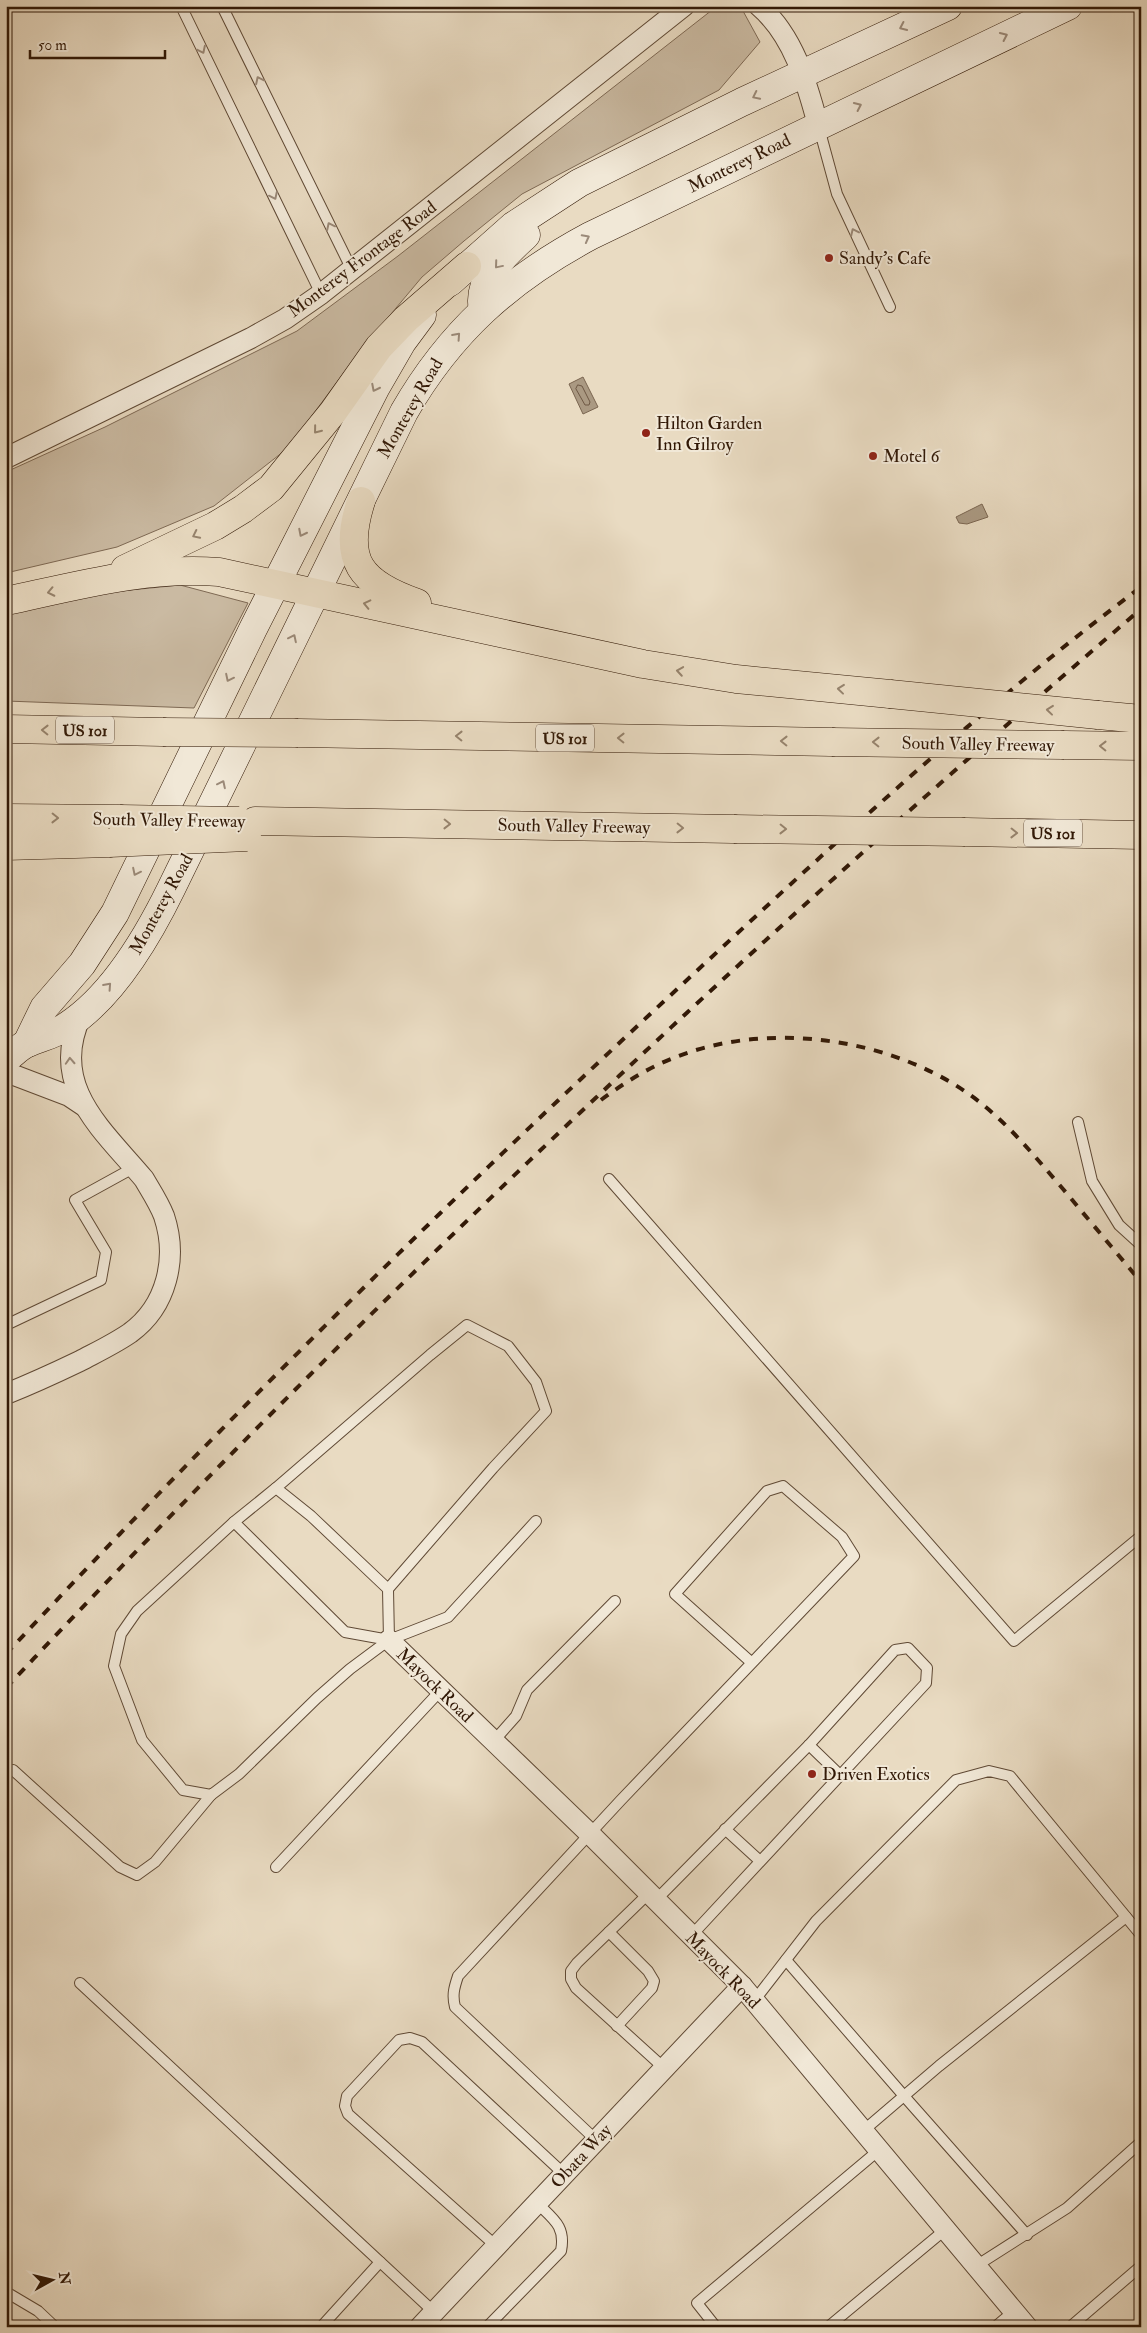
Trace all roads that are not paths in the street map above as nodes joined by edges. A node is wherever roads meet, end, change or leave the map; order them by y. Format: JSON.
{"nodes":[{"id":1,"x":181,"y":6,"type":"edge"},
{"id":2,"x":222,"y":6,"type":"edge"},
{"id":3,"x":684,"y":6,"type":"edge"},
{"id":4,"x":759,"y":6,"type":"edge"},
{"id":5,"x":948,"y":6,"type":"edge"},
{"id":6,"x":1068,"y":6,"type":"edge"},
{"id":7,"x":802,"y":74,"type":"junction"},
{"id":8,"x":818,"y":125,"type":"junction"},
{"id":9,"x":598,"y":173,"type":"junction"},
{"id":10,"x":467,"y":266,"type":"junction"},
{"id":11,"x":352,"y":270,"type":"junction"},
{"id":12,"x":321,"y":294,"type":"junction"},
{"id":13,"x":890,"y":308,"type":"dead end"},
{"id":14,"x":483,"y":310,"type":"junction"},
{"id":15,"x":6,"y":458,"type":"edge"},
{"id":16,"x":361,"y":501,"type":"junction"},
{"id":17,"x":96,"y":582,"type":"junction"},
{"id":18,"x":276,"y":584,"type":"junction"},
{"id":19,"x":316,"y":592,"type":"junction"},
{"id":20,"x":6,"y":601,"type":"edge"},
{"id":21,"x":642,"y":664,"type":"junction"},
{"id":22,"x":1141,"y":719,"type":"edge"},
{"id":23,"x":6,"y":729,"type":"edge"},
{"id":24,"x":1141,"y":746,"type":"edge"},
{"id":25,"x":6,"y":818,"type":"edge"},
{"id":26,"x":115,"y":831,"type":"junction"},
{"id":27,"x":1141,"y":835,"type":"edge"},
{"id":28,"x":6,"y":846,"type":"edge"},
{"id":29,"x":80,"y":1016,"type":"junction"},
{"id":30,"x":17,"y":1051,"type":"edge"},
{"id":31,"x":6,"y":1072,"type":"edge"},
{"id":32,"x":84,"y":1106,"type":"junction"},
{"id":33,"x":1078,"y":1122,"type":"dead end"},
{"id":34,"x":134,"y":1167,"type":"junction"},
{"id":35,"x":609,"y":1179,"type":"dead end"},
{"id":36,"x":1141,"y":1245,"type":"edge"},
{"id":37,"x":6,"y":1325,"type":"edge"},
{"id":38,"x":6,"y":1394,"type":"edge"},
{"id":39,"x":276,"y":1488,"type":"junction"},
{"id":40,"x":536,"y":1521,"type":"dead end"},
{"id":41,"x":234,"y":1522,"type":"junction"},
{"id":42,"x":1141,"y":1536,"type":"edge"},
{"id":43,"x":388,"y":1589,"type":"junction"},
{"id":44,"x":615,"y":1601,"type":"dead end"},
{"id":45,"x":389,"y":1640,"type":"junction"},
{"id":46,"x":752,"y":1662,"type":"junction"},
{"id":47,"x":442,"y":1689,"type":"junction"},
{"id":48,"x":493,"y":1742,"type":"junction"},
{"id":49,"x":809,"y":1744,"type":"junction"},
{"id":50,"x":13,"y":1770,"type":"dead end"},
{"id":51,"x":840,"y":1776,"type":"junction"},
{"id":52,"x":211,"y":1795,"type":"junction"},
{"id":53,"x":725,"y":1829,"type":"junction"},
{"id":54,"x":590,"y":1834,"type":"junction"},
{"id":55,"x":760,"y":1861,"type":"junction"},
{"id":56,"x":276,"y":1868,"type":"dead end"},
{"id":57,"x":651,"y":1897,"type":"junction"},
{"id":58,"x":1126,"y":1917,"type":"junction"},
{"id":59,"x":608,"y":1932,"type":"junction"},
{"id":60,"x":1141,"y":1935,"type":"edge"},
{"id":61,"x":690,"y":1936,"type":"junction"},
{"id":62,"x":786,"y":1960,"type":"junction"},
{"id":63,"x":80,"y":1984,"type":"dead end"},
{"id":64,"x":748,"y":1994,"type":"junction"},
{"id":65,"x":617,"y":2026,"type":"junction"},
{"id":66,"x":664,"y":2068,"type":"junction"},
{"id":67,"x":904,"y":2096,"type":"junction"},
{"id":68,"x":863,"y":2131,"type":"junction"},
{"id":69,"x":596,"y":2140,"type":"junction"},
{"id":70,"x":1141,"y":2142,"type":"edge"},
{"id":71,"x":879,"y":2150,"type":"junction"},
{"id":72,"x":564,"y":2174,"type":"junction"},
{"id":73,"x":537,"y":2202,"type":"junction"},
{"id":74,"x":946,"y":2229,"type":"junction"},
{"id":75,"x":1027,"y":2234,"type":"junction"},
{"id":76,"x":496,"y":2246,"type":"junction"},
{"id":77,"x":380,"y":2262,"type":"junction"},
{"id":78,"x":976,"y":2266,"type":"junction"},
{"id":79,"x":1141,"y":2266,"type":"edge"},
{"id":80,"x":6,"y":2292,"type":"edge"},
{"id":81,"x":1014,"y":2311,"type":"junction"},
{"id":82,"x":434,"y":2312,"type":"junction"},
{"id":83,"x":55,"y":2327,"type":"edge"},
{"id":84,"x":321,"y":2327,"type":"edge"},
{"id":85,"x":420,"y":2327,"type":"edge"},
{"id":86,"x":487,"y":2327,"type":"edge"},
{"id":87,"x":716,"y":2327,"type":"edge"},
{"id":88,"x":828,"y":2327,"type":"edge"},
{"id":89,"x":995,"y":2327,"type":"edge"},
{"id":90,"x":1028,"y":2327,"type":"edge"},
{"id":91,"x":1070,"y":2327,"type":"edge"}],
"edges":[{"from":1,"to":12,"type":"lane","one_way":true},
{"from":11,"to":2,"type":"lane","one_way":true},
{"from":3,"to":11,"type":"street","name":"Monterey Frontage Road"},
{"from":4,"to":7,"type":"street"},
{"from":5,"to":7,"type":"main road","name":"Monterey Road","one_way":true},
{"from":8,"to":6,"type":"main road","name":"Monterey Road","one_way":true},
{"from":7,"to":8,"type":"street"},
{"from":7,"to":9,"type":"main road","name":"Monterey Road","one_way":true},
{"from":13,"to":8,"type":"lane","one_way":true},
{"from":14,"to":8,"type":"main road","name":"Monterey Road","one_way":true},
{"from":9,"to":10,"type":"main road","name":"Monterey Road"},
{"from":9,"to":14,"type":"main road","one_way":true},
{"from":10,"to":17,"type":"highway","one_way":true},
{"from":10,"to":18,"type":"main road","name":"Monterey Road","one_way":true},
{"from":11,"to":12,"type":"street","name":"Monterey Frontage Road"},
{"from":12,"to":15,"type":"street","name":"Monterey Frontage Road"},
{"from":16,"to":14,"type":"main road","name":"Monterey Road","one_way":true},
{"from":16,"to":19,"type":"main road","name":"Monterey Road"},
{"from":16,"to":21,"type":"highway"},
{"from":17,"to":18,"type":"highway"},
{"from":17,"to":20,"type":"highway","one_way":true},
{"from":18,"to":19,"type":"highway"},
{"from":18,"to":30,"type":"main road","name":"Monterey Road","one_way":true},
{"from":21,"to":19,"type":"highway","one_way":true},
{"from":29,"to":19,"type":"main road","name":"Monterey Road","one_way":true},
{"from":22,"to":21,"type":"highway","one_way":true,"bridge":true},
{"from":24,"to":23,"type":"highway","name":"South Valley Freeway","number":"US 101","one_way":true,"bridge":true},
{"from":25,"to":26,"type":"highway","name":"South Valley Freeway","number":"US 101","one_way":true},
{"from":26,"to":27,"type":"highway","name":"South Valley Freeway","number":"US 101","one_way":true,"bridge":true},
{"from":26,"to":28,"type":"highway"},
{"from":29,"to":30,"type":"main road","name":"Monterey Road"},
{"from":32,"to":29,"type":"street","one_way":true},
{"from":31,"to":32,"type":"street"},
{"from":32,"to":34,"type":"street"},
{"from":33,"to":36,"type":"lane"},
{"from":34,"to":37,"type":"lane"},
{"from":34,"to":38,"type":"street"},
{"from":35,"to":42,"type":"lane"},
{"from":39,"to":41,"type":"lane"},
{"from":39,"to":43,"type":"lane"},
{"from":39,"to":43,"type":"lane"},
{"from":40,"to":45,"type":"lane"},
{"from":41,"to":45,"type":"lane"},
{"from":41,"to":52,"type":"lane"},
{"from":43,"to":45,"type":"lane"},
{"from":44,"to":48,"type":"lane"},
{"from":45,"to":47,"type":"street","name":"Mayock Road"},
{"from":45,"to":52,"type":"lane"},
{"from":46,"to":46,"type":"lane"},
{"from":46,"to":54,"type":"lane"},
{"from":47,"to":48,"type":"street","name":"Mayock Road"},
{"from":47,"to":56,"type":"lane"},
{"from":48,"to":54,"type":"street","name":"Mayock Road"},
{"from":49,"to":51,"type":"lane"},
{"from":49,"to":51,"type":"lane"},
{"from":49,"to":53,"type":"lane"},
{"from":50,"to":52,"type":"lane"},
{"from":51,"to":55,"type":"lane"},
{"from":53,"to":55,"type":"lane"},
{"from":53,"to":57,"type":"lane"},
{"from":54,"to":57,"type":"street","name":"Mayock Road"},
{"from":54,"to":69,"type":"lane"},
{"from":55,"to":61,"type":"lane"},
{"from":57,"to":59,"type":"lane"},
{"from":57,"to":61,"type":"street","name":"Mayock Road"},
{"from":58,"to":60,"type":"lane"},
{"from":58,"to":62,"type":"lane"},
{"from":58,"to":67,"type":"lane"},
{"from":59,"to":65,"type":"lane"},
{"from":59,"to":65,"type":"lane"},
{"from":61,"to":64,"type":"street","name":"Mayock Road"},
{"from":62,"to":64,"type":"lane"},
{"from":62,"to":67,"type":"lane"},
{"from":63,"to":77,"type":"lane"},
{"from":64,"to":66,"type":"street","name":"Obata Way"},
{"from":64,"to":68,"type":"street","name":"Mayock Road"},
{"from":65,"to":66,"type":"lane"},
{"from":66,"to":69,"type":"street","name":"Obata Way"},
{"from":67,"to":68,"type":"lane"},
{"from":67,"to":75,"type":"lane"},
{"from":68,"to":71,"type":"street","name":"Mayock Road"},
{"from":69,"to":72,"type":"street","name":"Obata Way"},
{"from":70,"to":75,"type":"lane"},
{"from":71,"to":74,"type":"street","name":"Mayock Road"},
{"from":71,"to":87,"type":"lane"},
{"from":72,"to":73,"type":"street","name":"Obata Way"},
{"from":72,"to":76,"type":"lane"},
{"from":73,"to":76,"type":"street","name":"Obata Way"},
{"from":73,"to":86,"type":"lane"},
{"from":74,"to":78,"type":"street","name":"Mayock Road"},
{"from":74,"to":88,"type":"lane"},
{"from":75,"to":78,"type":"lane"},
{"from":76,"to":82,"type":"street","name":"Obata Way"},
{"from":77,"to":82,"type":"lane"},
{"from":77,"to":84,"type":"lane"},
{"from":78,"to":81,"type":"street","name":"Mayock Road"},
{"from":79,"to":91,"type":"lane"},
{"from":80,"to":83,"type":"lane"},
{"from":81,"to":89,"type":"lane"},
{"from":81,"to":90,"type":"street","name":"Mayock Road"},
{"from":82,"to":85,"type":"street","name":"Obata Way"}]}
